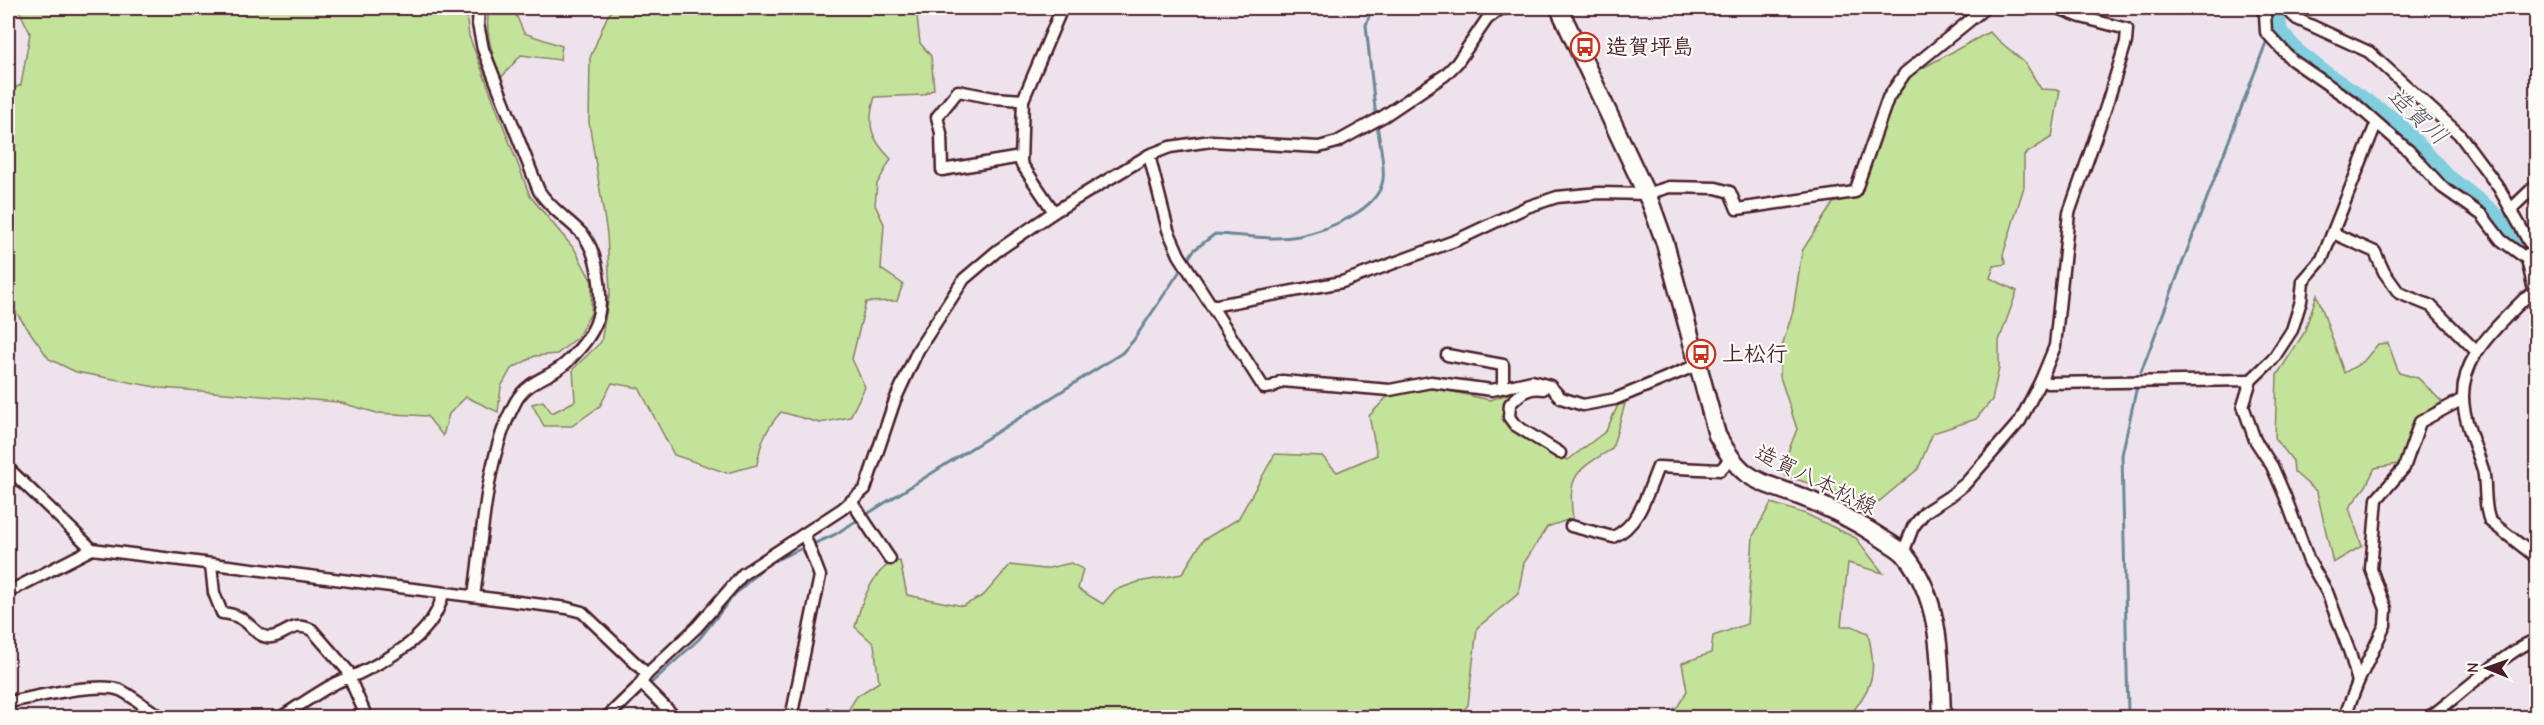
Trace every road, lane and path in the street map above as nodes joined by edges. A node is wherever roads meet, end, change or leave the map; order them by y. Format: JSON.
{"nodes":[{"id":1,"x":479,"y":8,"type":"edge"},
{"id":2,"x":1062,"y":8,"type":"edge"},
{"id":3,"x":1508,"y":8,"type":"edge"},
{"id":4,"x":1559,"y":8,"type":"edge"},
{"id":5,"x":1985,"y":8,"type":"edge"},
{"id":6,"x":2058,"y":8,"type":"edge"},
{"id":7,"x":2261,"y":8,"type":"edge"},
{"id":8,"x":2285,"y":8,"type":"edge"},
{"id":9,"x":1023,"y":100,"type":"junction"},
{"id":10,"x":2378,"y":125,"type":"junction"},
{"id":11,"x":1149,"y":155,"type":"junction"},
{"id":12,"x":1021,"y":157,"type":"junction"},
{"id":13,"x":2536,"y":185,"type":"edge"},
{"id":14,"x":1647,"y":194,"type":"junction"},
{"id":15,"x":2511,"y":209,"type":"junction"},
{"id":16,"x":1054,"y":212,"type":"junction"},
{"id":17,"x":2333,"y":233,"type":"junction"},
{"id":18,"x":2530,"y":250,"type":"edge"},
{"id":19,"x":2535,"y":296,"type":"edge"},
{"id":20,"x":1212,"y":306,"type":"junction"},
{"id":21,"x":2475,"y":350,"type":"junction"},
{"id":22,"x":1447,"y":355,"type":"dead end"},
{"id":23,"x":1697,"y":365,"type":"junction"},
{"id":24,"x":2041,"y":380,"type":"junction"},
{"id":25,"x":2252,"y":380,"type":"junction"},
{"id":26,"x":1503,"y":386,"type":"junction"},
{"id":27,"x":1550,"y":386,"type":"junction"},
{"id":28,"x":2463,"y":399,"type":"junction"},
{"id":29,"x":1560,"y":453,"type":"dead end"},
{"id":30,"x":1731,"y":460,"type":"junction"},
{"id":31,"x":8,"y":468,"type":"edge"},
{"id":32,"x":855,"y":506,"type":"junction"},
{"id":33,"x":1571,"y":526,"type":"dead end"},
{"id":34,"x":810,"y":532,"type":"junction"},
{"id":35,"x":92,"y":549,"type":"junction"},
{"id":36,"x":1903,"y":553,"type":"junction"},
{"id":37,"x":2536,"y":557,"type":"edge"},
{"id":38,"x":890,"y":560,"type":"dead end"},
{"id":39,"x":212,"y":564,"type":"junction"},
{"id":40,"x":8,"y":592,"type":"edge"},
{"id":41,"x":443,"y":593,"type":"junction"},
{"id":42,"x":474,"y":596,"type":"junction"},
{"id":43,"x":2536,"y":640,"type":"edge"},
{"id":44,"x":349,"y":677,"type":"junction"},
{"id":45,"x":644,"y":678,"type":"junction"},
{"id":46,"x":2358,"y":682,"type":"junction"},
{"id":47,"x":8,"y":702,"type":"edge"},
{"id":48,"x":164,"y":717,"type":"edge"},
{"id":49,"x":280,"y":717,"type":"edge"},
{"id":50,"x":368,"y":717,"type":"edge"},
{"id":51,"x":606,"y":717,"type":"edge"},
{"id":52,"x":676,"y":717,"type":"edge"},
{"id":53,"x":791,"y":717,"type":"edge"},
{"id":54,"x":1942,"y":717,"type":"edge"},
{"id":55,"x":2344,"y":717,"type":"edge"},
{"id":56,"x":2426,"y":717,"type":"edge"}],
"edges":[{"from":1,"to":42,"type":"street"},
{"from":2,"to":9,"type":"street"},
{"from":3,"to":11,"type":"street"},
{"from":4,"to":14,"type":"main road","name":"造賀八本松線"},
{"from":5,"to":14,"type":"street"},
{"from":6,"to":24,"type":"street"},
{"from":7,"to":10,"type":"street"},
{"from":8,"to":15,"type":"street"},
{"from":9,"to":12,"type":"street"},
{"from":9,"to":12,"type":"street"},
{"from":10,"to":17,"type":"street"},
{"from":10,"to":18,"type":"street"},
{"from":11,"to":16,"type":"street"},
{"from":11,"to":20,"type":"street"},
{"from":12,"to":16,"type":"street"},
{"from":13,"to":15,"type":"street"},
{"from":14,"to":20,"type":"street"},
{"from":14,"to":23,"type":"main road","name":"造賀八本松線"},
{"from":15,"to":18,"type":"street"},
{"from":16,"to":32,"type":"street"},
{"from":17,"to":21,"type":"street"},
{"from":17,"to":25,"type":"street"},
{"from":18,"to":19,"type":"street"},
{"from":19,"to":21,"type":"street"},
{"from":20,"to":26,"type":"street"},
{"from":21,"to":28,"type":"street"},
{"from":22,"to":26,"type":"street"},
{"from":23,"to":27,"type":"street"},
{"from":23,"to":30,"type":"main road","name":"造賀八本松線"},
{"from":24,"to":25,"type":"street"},
{"from":24,"to":36,"type":"street"},
{"from":25,"to":46,"type":"street"},
{"from":26,"to":27,"type":"street"},
{"from":27,"to":29,"type":"street"},
{"from":28,"to":37,"type":"street"},
{"from":28,"to":46,"type":"street"},
{"from":30,"to":33,"type":"street"},
{"from":30,"to":36,"type":"main road","name":"造賀八本松線"},
{"from":31,"to":35,"type":"street"},
{"from":32,"to":34,"type":"street"},
{"from":32,"to":38,"type":"street"},
{"from":34,"to":45,"type":"street"},
{"from":34,"to":53,"type":"street"},
{"from":35,"to":39,"type":"street"},
{"from":35,"to":40,"type":"street"},
{"from":36,"to":54,"type":"main road","name":"造賀八本松線"},
{"from":39,"to":41,"type":"street"},
{"from":39,"to":44,"type":"street"},
{"from":41,"to":42,"type":"street"},
{"from":41,"to":44,"type":"street"},
{"from":42,"to":45,"type":"street"},
{"from":43,"to":56,"type":"street"},
{"from":44,"to":49,"type":"street"},
{"from":44,"to":50,"type":"street"},
{"from":45,"to":51,"type":"street"},
{"from":45,"to":52,"type":"street"},
{"from":46,"to":55,"type":"street"},
{"from":47,"to":48,"type":"street"}]}
